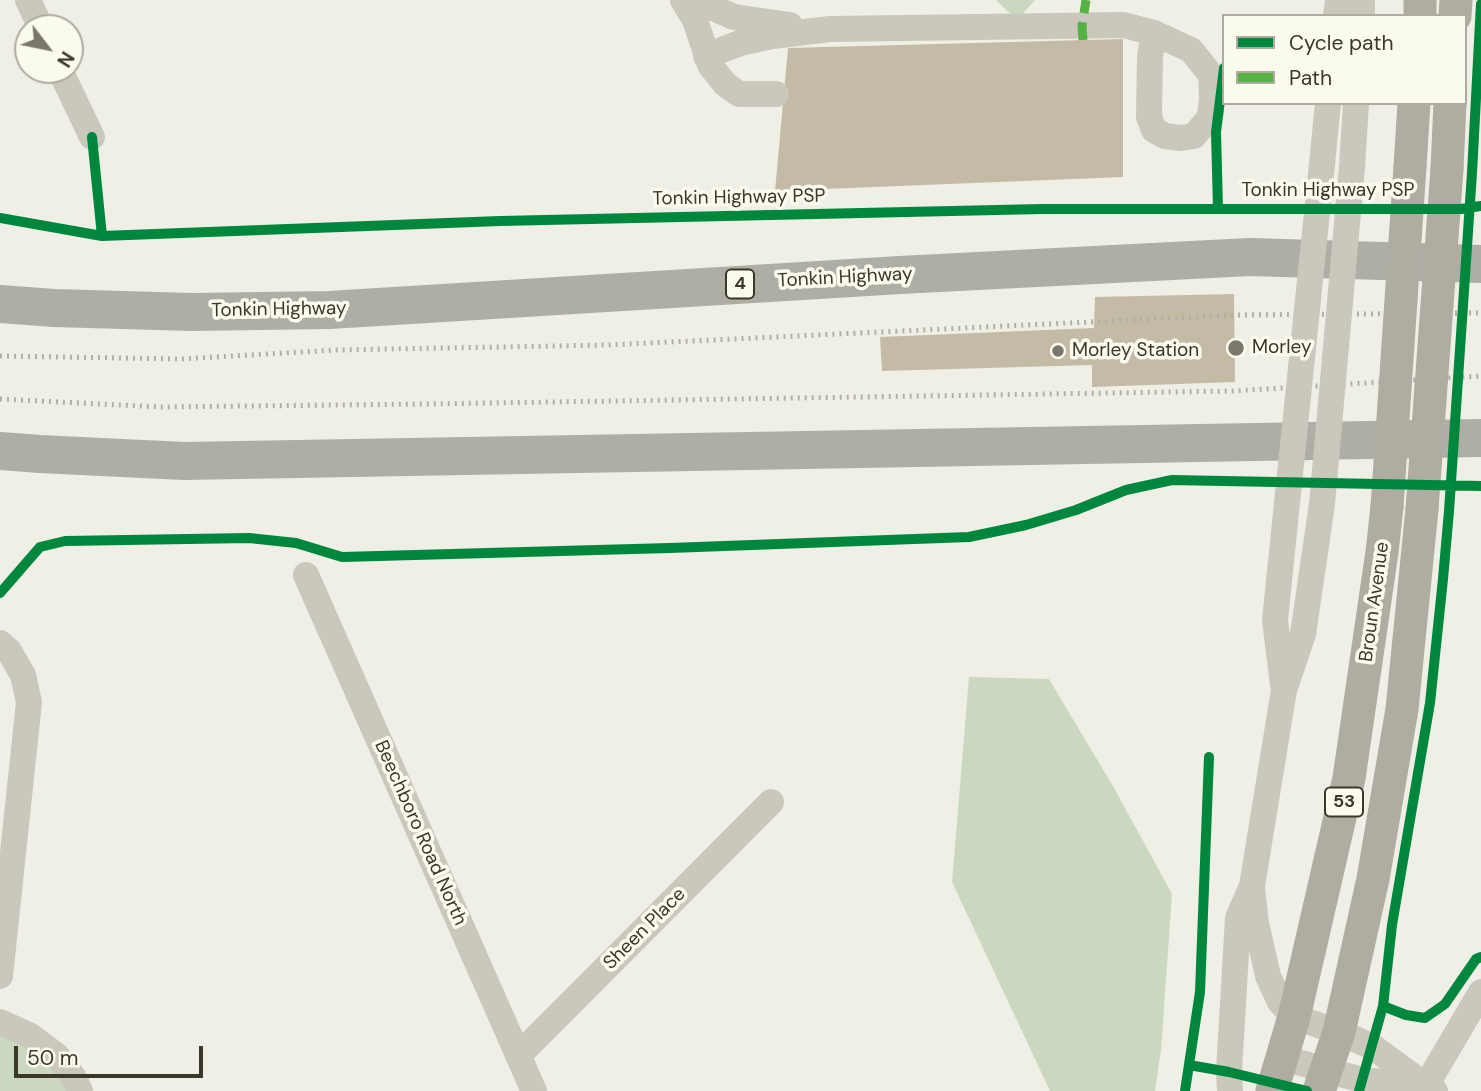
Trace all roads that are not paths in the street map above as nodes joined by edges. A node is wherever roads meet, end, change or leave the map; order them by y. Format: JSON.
{"nodes":[{"id":1,"x":683,"y":0,"type":"edge"},
{"id":2,"x":695,"y":0,"type":"edge"},
{"id":3,"x":830,"y":29,"type":"junction"},
{"id":4,"x":1154,"y":33,"type":"dead end"},
{"id":5,"x":706,"y":55,"type":"junction"},
{"id":6,"x":67,"y":84,"type":"edge"},
{"id":7,"x":776,"y":94,"type":"dead end"},
{"id":8,"x":1328,"y":105,"type":"edge"},
{"id":9,"x":1356,"y":105,"type":"edge"},
{"id":10,"x":1414,"y":105,"type":"edge"},
{"id":11,"x":1450,"y":105,"type":"edge"},
{"id":12,"x":92,"y":137,"type":"dead end"},
{"id":13,"x":1481,"y":264,"type":"edge"},
{"id":14,"x":0,"y":304,"type":"edge"},
{"id":15,"x":1481,"y":438,"type":"edge"},
{"id":16,"x":0,"y":451,"type":"edge"},
{"id":17,"x":306,"y":575,"type":"dead end"},
{"id":18,"x":4,"y":647,"type":"edge"},
{"id":19,"x":1284,"y":690,"type":"junction"},
{"id":20,"x":771,"y":802,"type":"dead end"},
{"id":21,"x":1252,"y":886,"type":"junction"},
{"id":22,"x":0,"y":976,"type":"edge"},
{"id":23,"x":1481,"y":992,"type":"edge"},
{"id":24,"x":1294,"y":1017,"type":"junction"},
{"id":25,"x":0,"y":1022,"type":"edge"},
{"id":26,"x":1339,"y":1032,"type":"junction"},
{"id":27,"x":518,"y":1056,"type":"junction"},
{"id":28,"x":1283,"y":1058,"type":"junction"},
{"id":29,"x":1323,"y":1081,"type":"edge"},
{"id":30,"x":1428,"y":1089,"type":"edge"},
{"id":31,"x":80,"y":1091,"type":"edge"},
{"id":32,"x":534,"y":1091,"type":"edge"},
{"id":33,"x":1230,"y":1091,"type":"edge"},
{"id":34,"x":1272,"y":1091,"type":"edge"}],
"edges":[{"from":1,"to":5,"type":"street"},
{"from":2,"to":3,"type":"street"},
{"from":3,"to":4,"type":"street"},
{"from":3,"to":5,"type":"street"},
{"from":5,"to":7,"type":"street"},
{"from":6,"to":12,"type":"street"},
{"from":8,"to":19,"type":"street","bridge":true},
{"from":9,"to":19,"type":"street","bridge":true},
{"from":10,"to":24,"type":"main road","name":"Broun Avenue","number":"53","bridge":true},
{"from":11,"to":26,"type":"main road","name":"Broun Avenue","number":"53","bridge":true},
{"from":13,"to":14,"type":"highway","name":"Tonkin Highway","number":"4"},
{"from":15,"to":16,"type":"highway"},
{"from":17,"to":27,"type":"street","name":"Beechboro Road North"},
{"from":18,"to":22,"type":"street"},
{"from":19,"to":21,"type":"street"},
{"from":20,"to":27,"type":"street","name":"Sheen Place"},
{"from":21,"to":24,"type":"street"},
{"from":21,"to":33,"type":"street"},
{"from":23,"to":30,"type":"street"},
{"from":24,"to":26,"type":"street"},
{"from":24,"to":28,"type":"main road","name":"Broun Avenue","number":"53"},
{"from":25,"to":31,"type":"street"},
{"from":26,"to":29,"type":"main road","name":"Broun Avenue","number":"53"},
{"from":26,"to":30,"type":"street"},
{"from":27,"to":32,"type":"street","name":"Beechboro Road North"},
{"from":28,"to":29,"type":"street"},
{"from":28,"to":34,"type":"main road","name":"Broun Avenue","number":"53"},
{"from":29,"to":30,"type":"street"}]}
